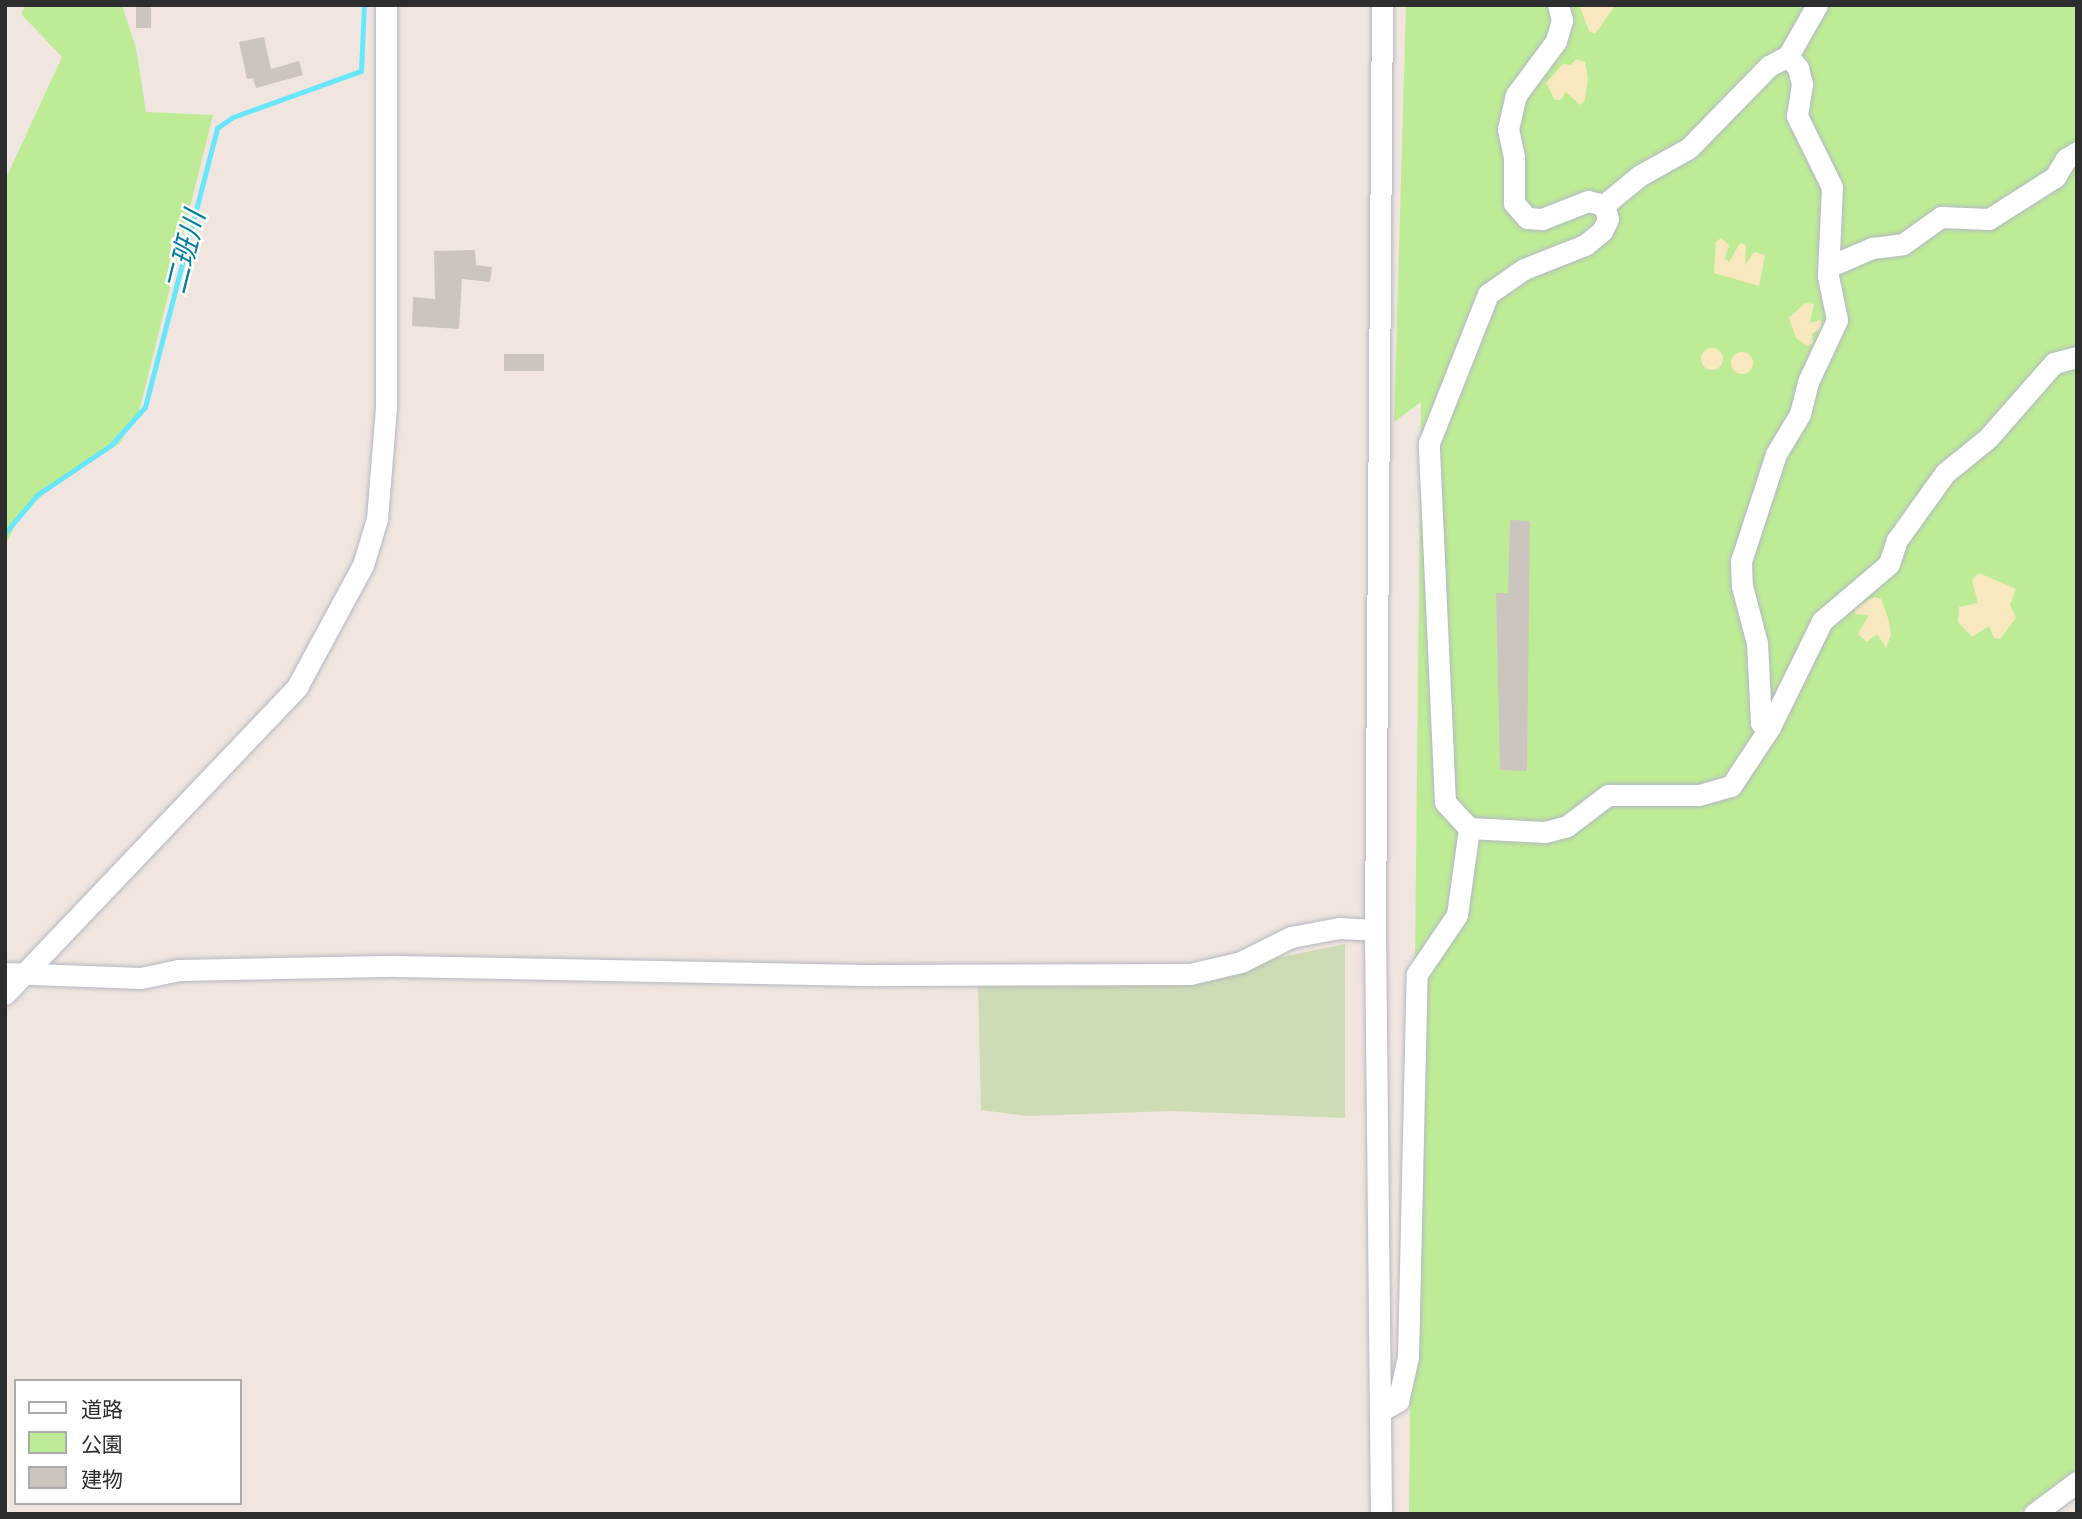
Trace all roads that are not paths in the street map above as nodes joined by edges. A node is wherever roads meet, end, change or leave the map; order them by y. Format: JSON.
{"nodes":[{"id":1,"x":386,"y":5,"type":"edge"},
{"id":2,"x":1382,"y":5,"type":"edge"},
{"id":3,"x":1558,"y":5,"type":"edge"},
{"id":4,"x":1817,"y":5,"type":"edge"},
{"id":5,"x":1787,"y":56,"type":"junction"},
{"id":6,"x":2077,"y":152,"type":"edge"},
{"id":7,"x":1604,"y":205,"type":"junction"},
{"id":8,"x":1830,"y":266,"type":"junction"},
{"id":9,"x":2077,"y":356,"type":"edge"},
{"id":10,"x":1770,"y":727,"type":"junction"},
{"id":11,"x":1469,"y":828,"type":"junction"},
{"id":12,"x":1374,"y":930,"type":"junction"},
{"id":13,"x":15,"y":974,"type":"edge"},
{"id":14,"x":5,"y":994,"type":"edge"},
{"id":15,"x":1380,"y":1411,"type":"junction"},
{"id":16,"x":2077,"y":1482,"type":"edge"},
{"id":17,"x":1381,"y":1514,"type":"edge"},
{"id":18,"x":2034,"y":1514,"type":"edge"}],
"edges":[{"from":1,"to":13,"type":"street"},
{"from":2,"to":12,"type":"street"},
{"from":3,"to":7,"type":"street"},
{"from":4,"to":5,"type":"street"},
{"from":5,"to":7,"type":"street"},
{"from":5,"to":8,"type":"street"},
{"from":6,"to":8,"type":"street"},
{"from":7,"to":11,"type":"street"},
{"from":8,"to":10,"type":"street"},
{"from":9,"to":10,"type":"street"},
{"from":10,"to":11,"type":"street"},
{"from":11,"to":15,"type":"street"},
{"from":12,"to":13,"type":"street"},
{"from":12,"to":15,"type":"street"},
{"from":13,"to":14,"type":"street"},
{"from":15,"to":17,"type":"street"},
{"from":16,"to":18,"type":"street"}]}
